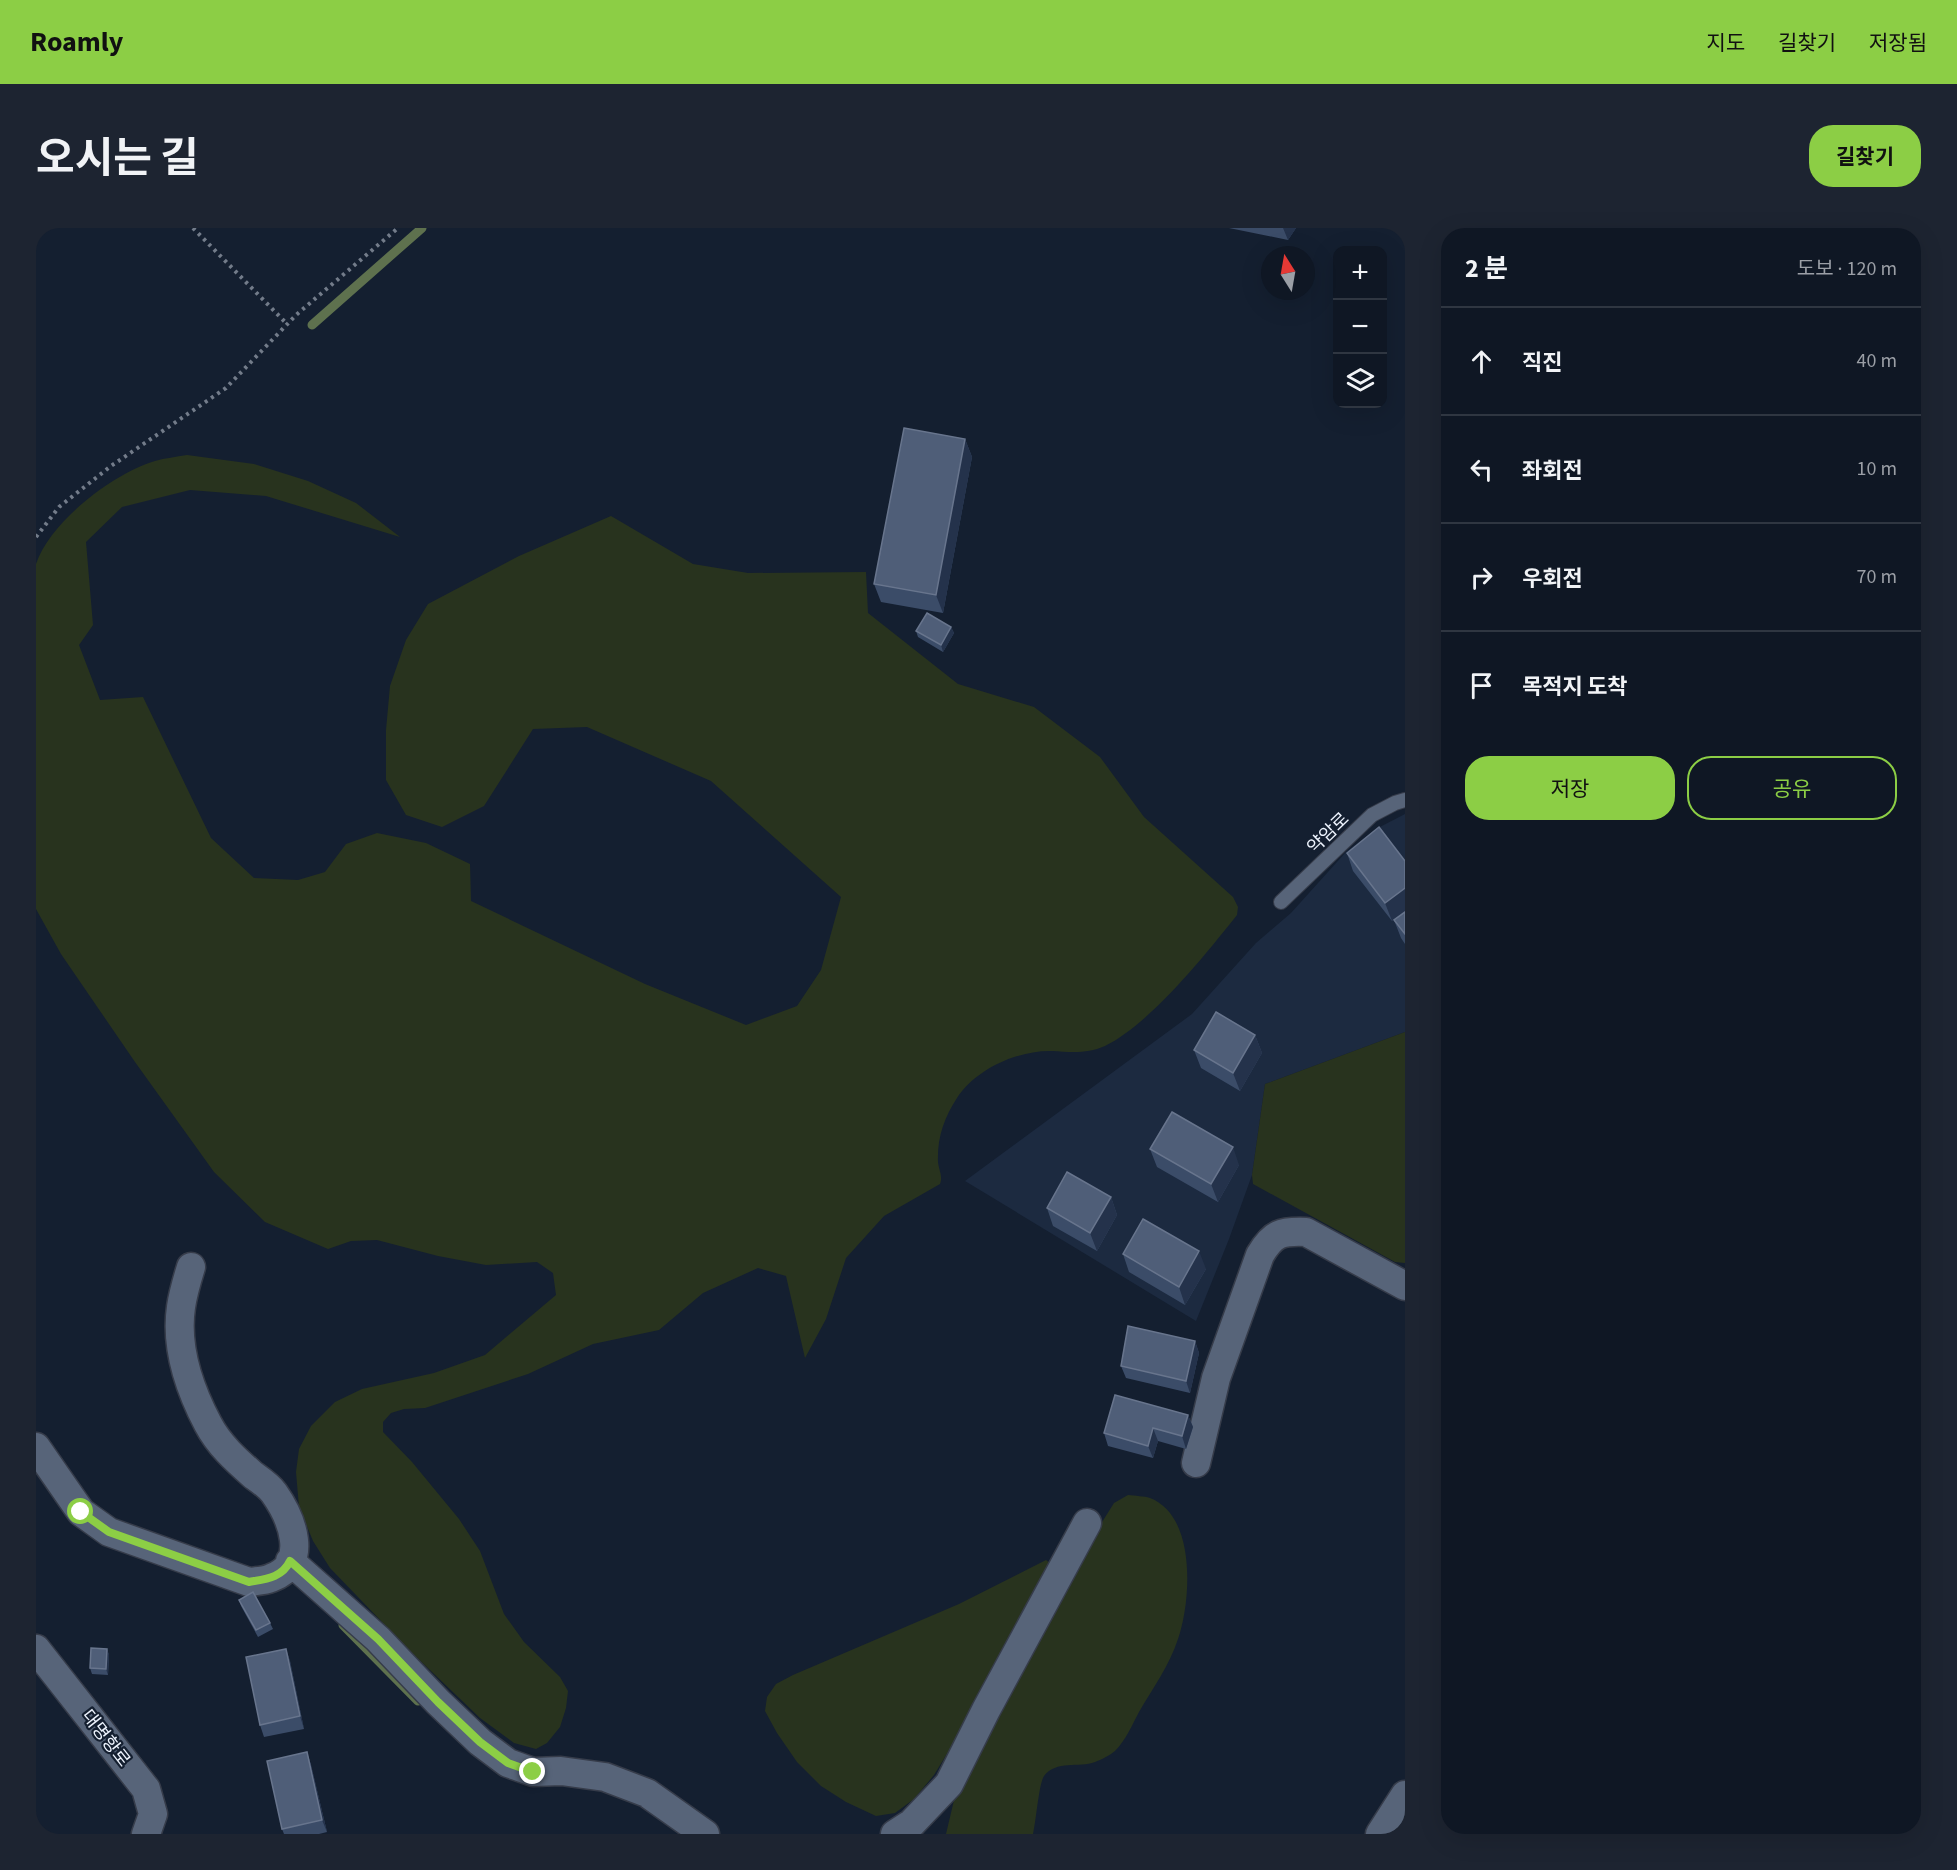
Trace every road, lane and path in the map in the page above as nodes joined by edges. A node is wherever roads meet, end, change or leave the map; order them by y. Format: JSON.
{"nodes":[{"id":1,"x":193,"y":228,"type":"edge"},
{"id":2,"x":398,"y":228,"type":"edge"},
{"id":3,"x":287,"y":324,"type":"junction"},
{"id":4,"x":36,"y":537,"type":"edge"},
{"id":5,"x":1405,"y":800,"type":"edge"},
{"id":6,"x":1281,"y":902,"type":"dead end"},
{"id":7,"x":191,"y":1267,"type":"dead end"},
{"id":8,"x":1405,"y":1286,"type":"edge"},
{"id":9,"x":36,"y":1447,"type":"edge"},
{"id":10,"x":1196,"y":1463,"type":"dead end"},
{"id":11,"x":1087,"y":1523,"type":"dead end"},
{"id":12,"x":290,"y":1561,"type":"junction"},
{"id":13,"x":36,"y":1649,"type":"edge"},
{"id":14,"x":1405,"y":1795,"type":"edge"},
{"id":15,"x":146,"y":1834,"type":"edge"},
{"id":16,"x":705,"y":1834,"type":"edge"},
{"id":17,"x":895,"y":1834,"type":"edge"},
{"id":18,"x":1380,"y":1834,"type":"edge"}],
"edges":[{"from":1,"to":3,"type":"path"},
{"from":2,"to":3,"type":"path"},
{"from":3,"to":4,"type":"path"},
{"from":5,"to":6,"type":"lane","name":"약암로"},
{"from":7,"to":12,"type":"street"},
{"from":8,"to":10,"type":"street"},
{"from":9,"to":12,"type":"street"},
{"from":11,"to":17,"type":"street"},
{"from":12,"to":16,"type":"street"},
{"from":13,"to":15,"type":"street","name":"대명항로"},
{"from":14,"to":18,"type":"street"}]}
